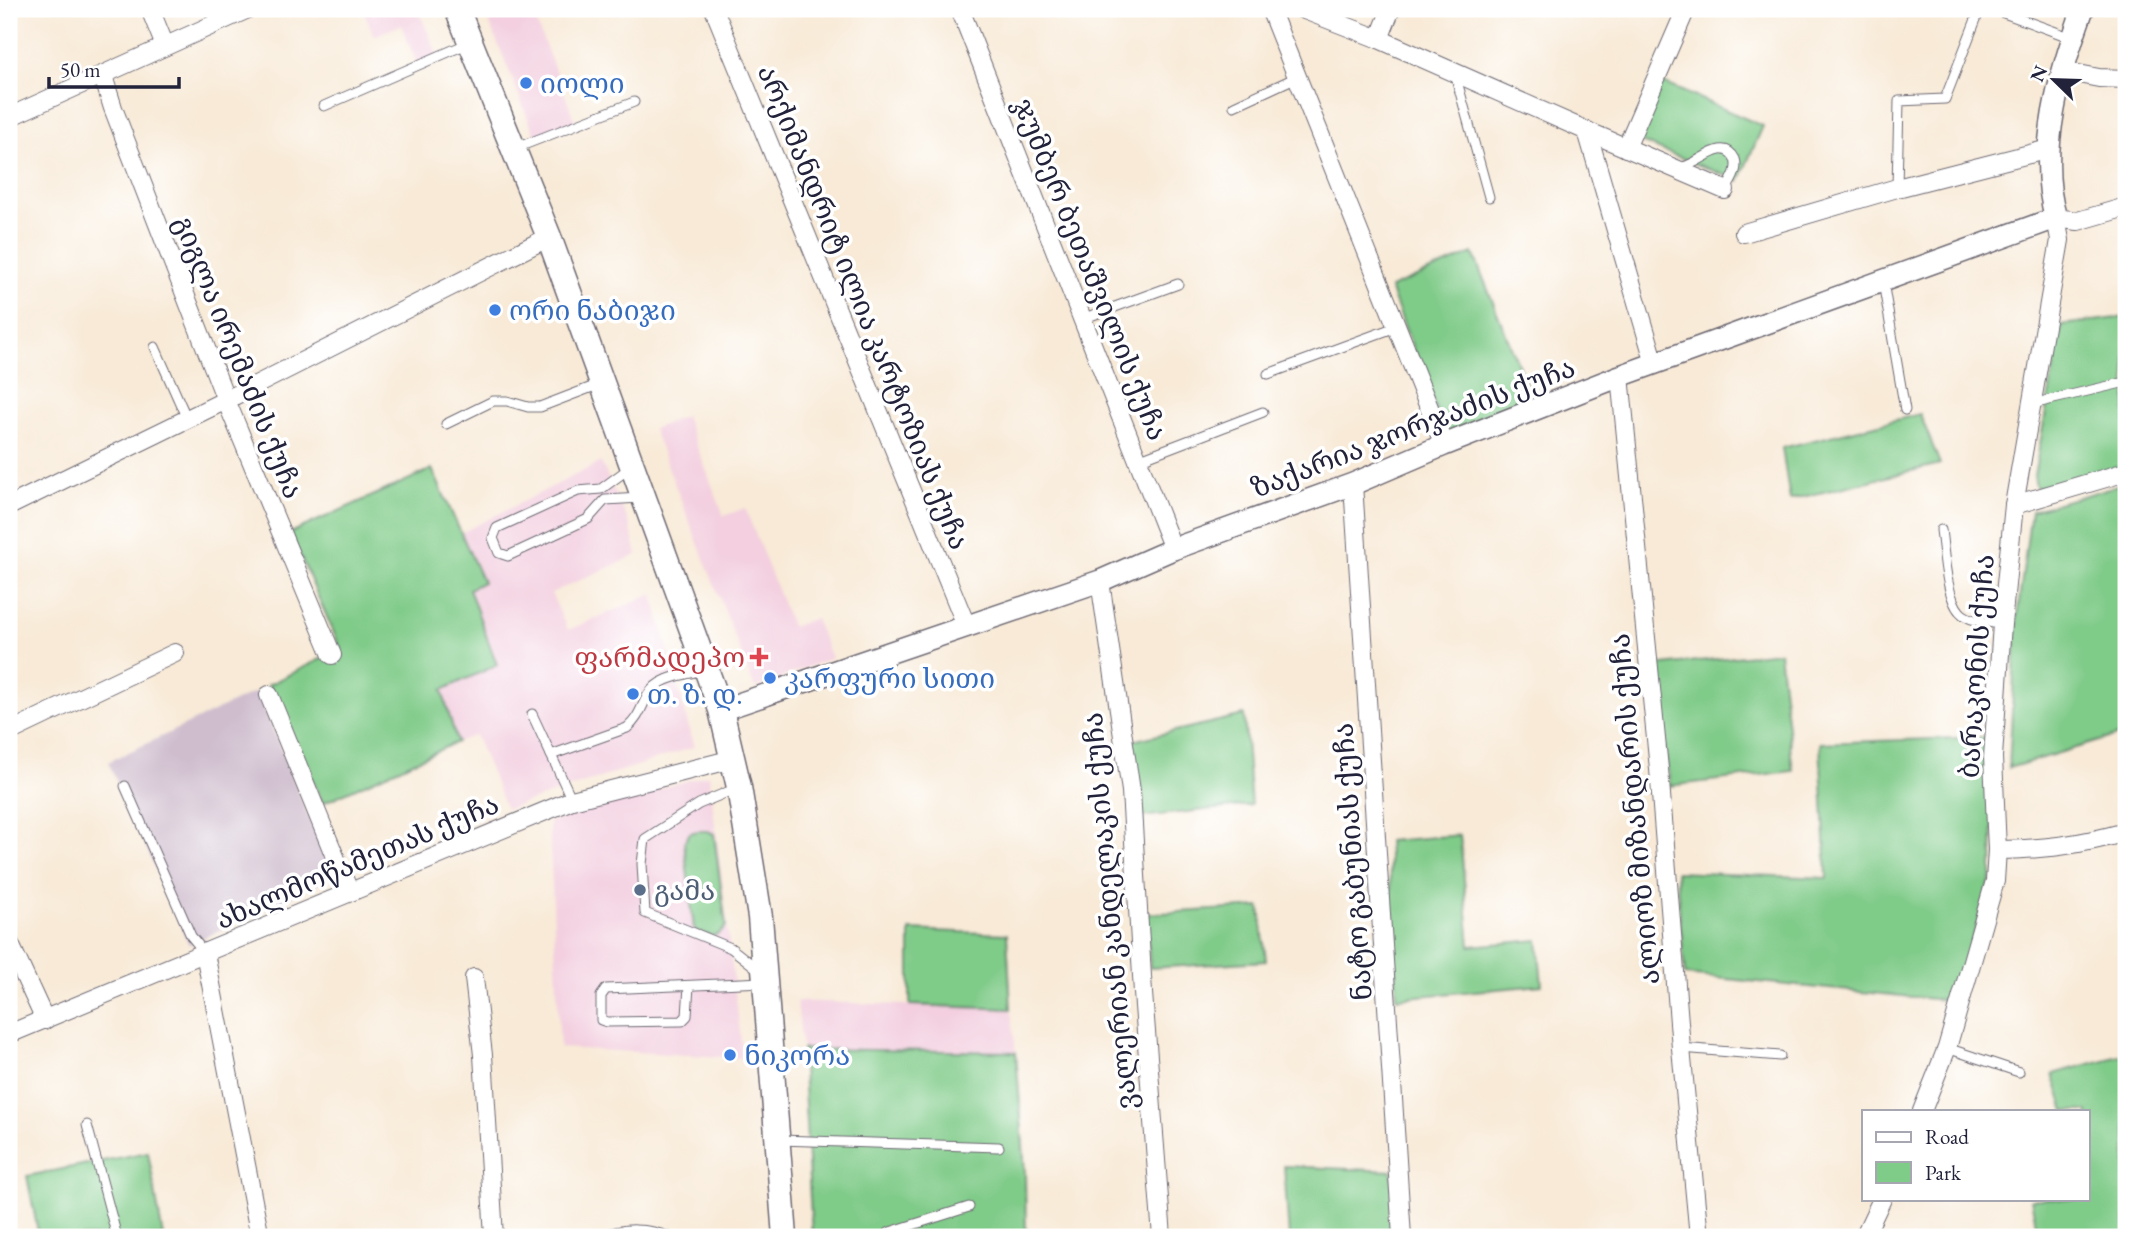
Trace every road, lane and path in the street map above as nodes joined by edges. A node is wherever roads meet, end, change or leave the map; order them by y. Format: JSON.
{"nodes":[{"id":1,"x":150,"y":9,"type":"edge"},
{"id":2,"x":248,"y":9,"type":"edge"},
{"id":3,"x":457,"y":9,"type":"edge"},
{"id":4,"x":713,"y":9,"type":"edge"},
{"id":5,"x":960,"y":9,"type":"edge"},
{"id":6,"x":1269,"y":9,"type":"edge"},
{"id":7,"x":1303,"y":9,"type":"edge"},
{"id":8,"x":1391,"y":9,"type":"edge"},
{"id":9,"x":1686,"y":9,"type":"edge"},
{"id":10,"x":1980,"y":9,"type":"edge"},
{"id":11,"x":1993,"y":9,"type":"edge"},
{"id":12,"x":2083,"y":9,"type":"edge"},
{"id":13,"x":1379,"y":38,"type":"junction"},
{"id":14,"x":2072,"y":38,"type":"junction"},
{"id":15,"x":471,"y":43,"type":"junction"},
{"id":16,"x":165,"y":46,"type":"junction"},
{"id":17,"x":2063,"y":71,"type":"junction"},
{"id":18,"x":1455,"y":72,"type":"junction"},
{"id":19,"x":103,"y":75,"type":"junction"},
{"id":20,"x":1297,"y":77,"type":"junction"},
{"id":21,"x":2126,"y":79,"type":"edge"},
{"id":22,"x":634,"y":102,"type":"dead end"},
{"id":23,"x":324,"y":106,"type":"dead end"},
{"id":24,"x":1234,"y":106,"type":"dead end"},
{"id":25,"x":9,"y":117,"type":"edge"},
{"id":26,"x":1587,"y":131,"type":"junction"},
{"id":27,"x":514,"y":148,"type":"junction"},
{"id":28,"x":1626,"y":148,"type":"junction"},
{"id":29,"x":2049,"y":149,"type":"junction"},
{"id":30,"x":1674,"y":168,"type":"junction"},
{"id":31,"x":1897,"y":188,"type":"junction"},
{"id":32,"x":1725,"y":190,"type":"joint"},
{"id":33,"x":1489,"y":197,"type":"dead end"},
{"id":34,"x":2126,"y":207,"type":"edge"},
{"id":35,"x":2056,"y":218,"type":"junction"},
{"id":36,"x":1744,"y":233,"type":"dead end"},
{"id":37,"x":550,"y":237,"type":"junction"},
{"id":38,"x":1883,"y":280,"type":"junction"},
{"id":39,"x":1178,"y":284,"type":"dead end"},
{"id":40,"x":1082,"y":319,"type":"junction"},
{"id":41,"x":1396,"y":327,"type":"junction"},
{"id":42,"x":155,"y":348,"type":"dead end"},
{"id":43,"x":1655,"y":364,"type":"junction"},
{"id":44,"x":1268,"y":374,"type":"dead end"},
{"id":45,"x":1620,"y":376,"type":"junction"},
{"id":46,"x":2126,"y":382,"type":"edge"},
{"id":47,"x":602,"y":384,"type":"junction"},
{"id":48,"x":226,"y":400,"type":"junction"},
{"id":49,"x":2030,"y":404,"type":"junction"},
{"id":50,"x":1905,"y":410,"type":"dead end"},
{"id":51,"x":1263,"y":412,"type":"dead end"},
{"id":52,"x":187,"y":419,"type":"junction"},
{"id":53,"x":446,"y":424,"type":"dead end"},
{"id":54,"x":1444,"y":446,"type":"junction"},
{"id":55,"x":1138,"y":460,"type":"junction"},
{"id":56,"x":632,"y":466,"type":"junction"},
{"id":57,"x":2126,"y":472,"type":"edge"},
{"id":58,"x":1353,"y":484,"type":"junction"},
{"id":59,"x":644,"y":498,"type":"junction"},
{"id":60,"x":2014,"y":505,"type":"junction"},
{"id":61,"x":9,"y":506,"type":"edge"},
{"id":62,"x":1941,"y":530,"type":"dead end"},
{"id":63,"x":1173,"y":549,"type":"junction"},
{"id":64,"x":1100,"y":581,"type":"junction"},
{"id":65,"x":2002,"y":624,"type":"junction"},
{"id":66,"x":967,"y":625,"type":"junction"},
{"id":67,"x":175,"y":653,"type":"dead end"},
{"id":68,"x":332,"y":655,"type":"dead end"},
{"id":69,"x":706,"y":669,"type":"junction"},
{"id":70,"x":269,"y":695,"type":"dead end"},
{"id":71,"x":721,"y":710,"type":"junction"},
{"id":72,"x":532,"y":714,"type":"dead end"},
{"id":73,"x":9,"y":732,"type":"edge"},
{"id":74,"x":551,"y":755,"type":"junction"},
{"id":75,"x":733,"y":759,"type":"junction"},
{"id":76,"x":125,"y":786,"type":"dead end"},
{"id":77,"x":739,"y":787,"type":"junction"},
{"id":78,"x":572,"y":800,"type":"junction"},
{"id":79,"x":2126,"y":832,"type":"edge"},
{"id":80,"x":1997,"y":850,"type":"junction"},
{"id":81,"x":349,"y":891,"type":"junction"},
{"id":82,"x":9,"y":942,"type":"edge"},
{"id":83,"x":205,"y":953,"type":"junction"},
{"id":84,"x":474,"y":978,"type":"dead end"},
{"id":85,"x":766,"y":979,"type":"junction"},
{"id":86,"x":689,"y":986,"type":"junction"},
{"id":87,"x":45,"y":1020,"type":"junction"},
{"id":88,"x":9,"y":1034,"type":"edge"},
{"id":89,"x":1681,"y":1048,"type":"junction"},
{"id":90,"x":1947,"y":1048,"type":"junction"},
{"id":91,"x":1780,"y":1056,"type":"dead end"},
{"id":92,"x":2019,"y":1072,"type":"dead end"},
{"id":93,"x":1922,"y":1110,"type":"edge"},
{"id":94,"x":87,"y":1125,"type":"dead end"},
{"id":95,"x":778,"y":1140,"type":"junction"},
{"id":96,"x":999,"y":1147,"type":"dead end"},
{"id":97,"x":1882,"y":1200,"type":"edge"},
{"id":98,"x":969,"y":1207,"type":"dead end"},
{"id":99,"x":117,"y":1237,"type":"edge"},
{"id":100,"x":260,"y":1237,"type":"edge"},
{"id":101,"x":494,"y":1237,"type":"edge"},
{"id":102,"x":601,"y":1237,"type":"edge"},
{"id":103,"x":670,"y":1237,"type":"edge"},
{"id":104,"x":785,"y":1237,"type":"edge"},
{"id":105,"x":883,"y":1237,"type":"edge"},
{"id":106,"x":1162,"y":1237,"type":"edge"},
{"id":107,"x":1402,"y":1237,"type":"edge"},
{"id":108,"x":1699,"y":1237,"type":"edge"},
{"id":109,"x":1864,"y":1237,"type":"edge"}],
"edges":[{"from":1,"to":16,"type":"street"},
{"from":2,"to":16,"type":"street"},
{"from":3,"to":15,"type":"main road"},
{"from":4,"to":66,"type":"street","name":"არქიმანდრიტ ილია კარტოზიას ქუჩა"},
{"from":5,"to":40,"type":"street","name":"ჯუმბერ ბეთაშვილის ქუჩა"},
{"from":6,"to":20,"type":"street"},
{"from":7,"to":13,"type":"street"},
{"from":8,"to":13,"type":"street"},
{"from":9,"to":28,"type":"street"},
{"from":10,"to":31,"type":"lane"},
{"from":11,"to":14,"type":"lane"},
{"from":12,"to":14,"type":"street"},
{"from":13,"to":18,"type":"street"},
{"from":14,"to":17,"type":"street"},
{"from":15,"to":23,"type":"lane"},
{"from":15,"to":27,"type":"main road"},
{"from":16,"to":19,"type":"street"},
{"from":17,"to":21,"type":"street"},
{"from":17,"to":29,"type":"street"},
{"from":18,"to":26,"type":"street"},
{"from":18,"to":33,"type":"lane"},
{"from":19,"to":25,"type":"street"},
{"from":19,"to":48,"type":"street","name":"გიგლა ირემაძის ქუჩა"},
{"from":20,"to":24,"type":"lane"},
{"from":20,"to":41,"type":"street"},
{"from":22,"to":27,"type":"lane"},
{"from":26,"to":28,"type":"street"},
{"from":26,"to":43,"type":"street"},
{"from":27,"to":37,"type":"main road"},
{"from":28,"to":30,"type":"street"},
{"from":29,"to":31,"type":"street"},
{"from":29,"to":35,"type":"street"},
{"from":30,"to":32,"type":"street"},
{"from":30,"to":32,"type":"lane"},
{"from":31,"to":36,"type":"street"},
{"from":34,"to":35,"type":"street","name":"ზაქარია ჯორჯაძის ქუჩა"},
{"from":35,"to":38,"type":"street","name":"ზაქარია ჯორჯაძის ქუჩა"},
{"from":35,"to":49,"type":"street","name":"ბარაკონის ქუჩა"},
{"from":37,"to":47,"type":"main road"},
{"from":37,"to":48,"type":"street"},
{"from":38,"to":43,"type":"street","name":"ზაქარია ჯორჯაძის ქუჩა"},
{"from":38,"to":50,"type":"lane"},
{"from":39,"to":40,"type":"lane"},
{"from":40,"to":55,"type":"street","name":"ჯუმბერ ბეთაშვილის ქუჩა"},
{"from":41,"to":44,"type":"lane"},
{"from":41,"to":54,"type":"street"},
{"from":42,"to":52,"type":"lane"},
{"from":43,"to":45,"type":"street","name":"ზაქარია ჯორჯაძის ქუჩა"},
{"from":45,"to":54,"type":"street","name":"ზაქარია ჯორჯაძის ქუჩა"},
{"from":45,"to":89,"type":"street","name":"ალიოზ მიზანდარის ქუჩა"},
{"from":46,"to":49,"type":"lane"},
{"from":47,"to":53,"type":"lane"},
{"from":47,"to":56,"type":"main road"},
{"from":48,"to":52,"type":"street"},
{"from":48,"to":68,"type":"street","name":"გიგლა ირემაძის ქუჩა"},
{"from":49,"to":60,"type":"street","name":"ბარაკონის ქუჩა"},
{"from":51,"to":55,"type":"lane"},
{"from":52,"to":61,"type":"street"},
{"from":54,"to":58,"type":"street","name":"ზაქარია ჯორჯაძის ქუჩა"},
{"from":55,"to":63,"type":"street","name":"ჯუმბერ ბეთაშვილის ქუჩა"},
{"from":56,"to":59,"type":"main road"},
{"from":56,"to":59,"type":"lane"},
{"from":57,"to":60,"type":"street"},
{"from":58,"to":63,"type":"street","name":"ზაქარია ჯორჯაძის ქუჩა"},
{"from":58,"to":107,"type":"street","name":"ნატო გაბუნიას ქუჩა"},
{"from":59,"to":69,"type":"main road"},
{"from":60,"to":65,"type":"street","name":"ბარაკონის ქუჩა"},
{"from":62,"to":65,"type":"lane"},
{"from":63,"to":64,"type":"street","name":"ზაქარია ჯორჯაძის ქუჩა"},
{"from":64,"to":66,"type":"street","name":"ზაქარია ჯორჯაძის ქუჩა"},
{"from":64,"to":106,"type":"street","name":"ვალერიან კანდელაკის ქუჩა"},
{"from":65,"to":80,"type":"street","name":"ბარაკონის ქუჩა"},
{"from":66,"to":71,"type":"street","name":"ზაქარია ჯორჯაძის ქუჩა"},
{"from":67,"to":73,"type":"street"},
{"from":69,"to":71,"type":"main road"},
{"from":69,"to":74,"type":"lane"},
{"from":70,"to":81,"type":"street"},
{"from":71,"to":75,"type":"main road"},
{"from":72,"to":74,"type":"lane"},
{"from":74,"to":78,"type":"lane"},
{"from":75,"to":77,"type":"main road"},
{"from":75,"to":78,"type":"street","name":"ახალმოწამეთას ქუჩა"},
{"from":76,"to":83,"type":"lane"},
{"from":77,"to":85,"type":"main road"},
{"from":77,"to":85,"type":"lane"},
{"from":78,"to":81,"type":"street","name":"ახალმოწამეთას ქუჩა"},
{"from":79,"to":80,"type":"street"},
{"from":80,"to":90,"type":"street","name":"ბარაკონის ქუჩა"},
{"from":81,"to":83,"type":"street","name":"ახალმოწამეთას ქუჩა"},
{"from":82,"to":87,"type":"street"},
{"from":83,"to":87,"type":"street","name":"ახალმოწამეთას ქუჩა"},
{"from":83,"to":100,"type":"street"},
{"from":84,"to":101,"type":"street"},
{"from":85,"to":86,"type":"lane"},
{"from":85,"to":95,"type":"main road"},
{"from":86,"to":86,"type":"lane"},
{"from":87,"to":88,"type":"street","name":"ახალმოწამეთას ქუჩა"},
{"from":89,"to":91,"type":"lane"},
{"from":89,"to":108,"type":"street","name":"ალიოზ მიზანდარის ქუჩა"},
{"from":90,"to":92,"type":"lane"},
{"from":90,"to":93,"type":"street","name":"ბარაკონის ქუჩა"},
{"from":94,"to":99,"type":"lane"},
{"from":95,"to":96,"type":"lane"},
{"from":95,"to":104,"type":"main road"},
{"from":97,"to":109,"type":"street"},
{"from":98,"to":105,"type":"lane"},
{"from":102,"to":103,"type":"lane"}]}
